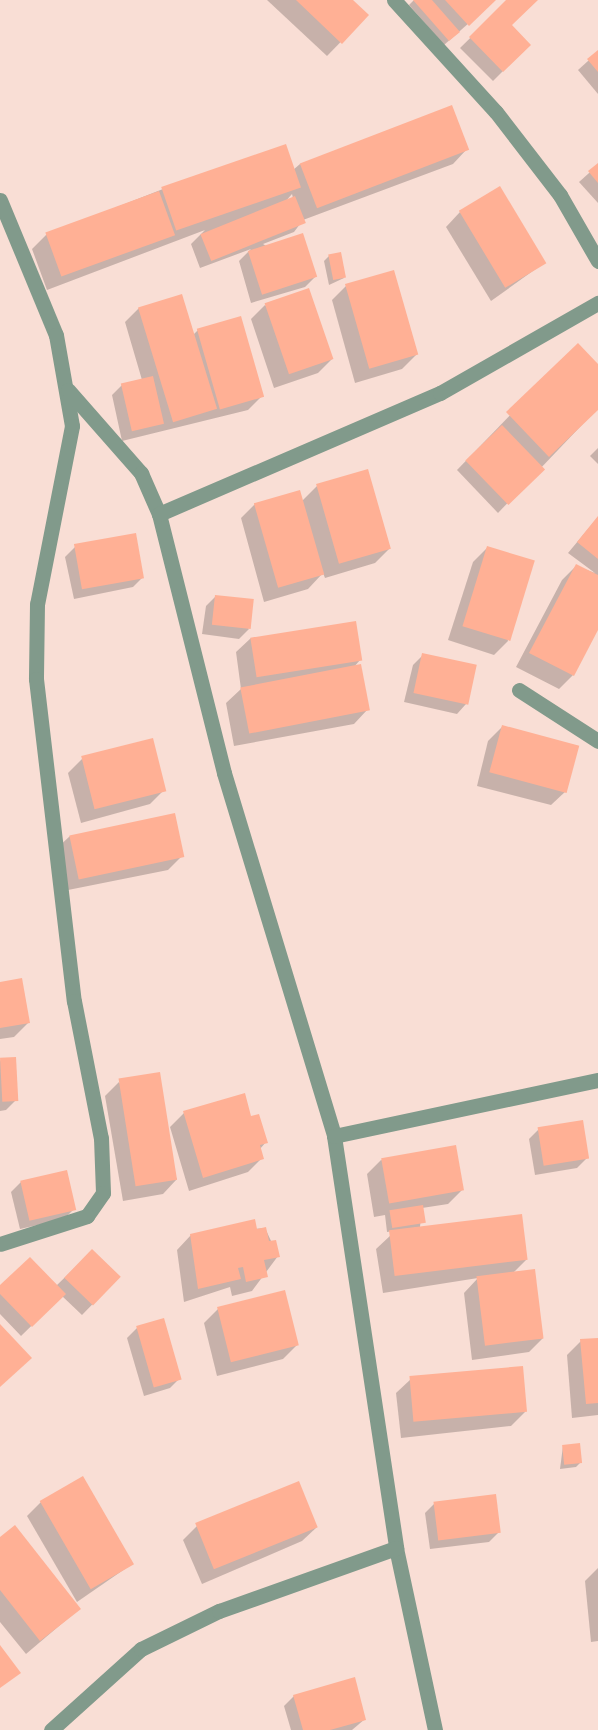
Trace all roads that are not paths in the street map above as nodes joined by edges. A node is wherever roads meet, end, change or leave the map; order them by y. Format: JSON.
{"nodes":[{"id":1,"x":394,"y":0,"type":"edge"},
{"id":2,"x":0,"y":200,"type":"edge"},
{"id":3,"x":598,"y":261,"type":"edge"},
{"id":4,"x":598,"y":303,"type":"edge"},
{"id":5,"x":68,"y":390,"type":"junction"},
{"id":6,"x":159,"y":514,"type":"junction"},
{"id":7,"x":519,"y":690,"type":"dead end"},
{"id":8,"x":598,"y":741,"type":"edge"},
{"id":9,"x":598,"y":1080,"type":"edge"},
{"id":10,"x":334,"y":1136,"type":"junction"},
{"id":11,"x":0,"y":1244,"type":"edge"},
{"id":12,"x":396,"y":1548,"type":"junction"},
{"id":13,"x":51,"y":1730,"type":"edge"},
{"id":14,"x":435,"y":1730,"type":"edge"}],
"edges":[{"from":1,"to":3,"type":"street"},
{"from":2,"to":5,"type":"street"},
{"from":4,"to":6,"type":"street"},
{"from":5,"to":6,"type":"street"},
{"from":5,"to":11,"type":"street"},
{"from":6,"to":10,"type":"street"},
{"from":7,"to":8,"type":"street"},
{"from":9,"to":10,"type":"street"},
{"from":10,"to":12,"type":"street"},
{"from":12,"to":13,"type":"street"},
{"from":12,"to":14,"type":"street"}]}
